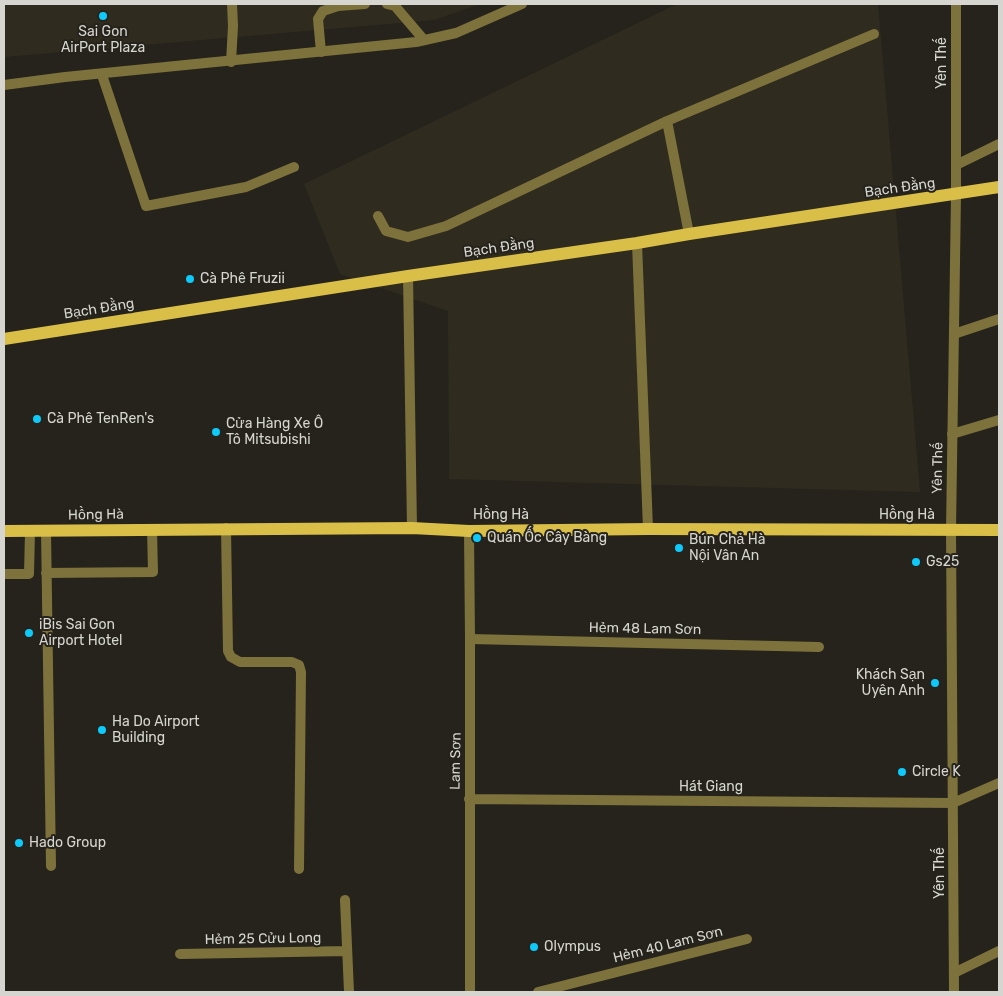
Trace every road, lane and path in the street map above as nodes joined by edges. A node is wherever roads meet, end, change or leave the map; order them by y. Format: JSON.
{"nodes":[{"id":1,"x":232,"y":4,"type":"edge"},
{"id":2,"x":365,"y":4,"type":"edge"},
{"id":3,"x":387,"y":4,"type":"edge"},
{"id":4,"x":522,"y":4,"type":"edge"},
{"id":5,"x":956,"y":4,"type":"edge"},
{"id":6,"x":874,"y":34,"type":"dead end"},
{"id":7,"x":424,"y":40,"type":"junction"},
{"id":8,"x":321,"y":52,"type":"junction"},
{"id":9,"x":231,"y":62,"type":"junction"},
{"id":10,"x":102,"y":75,"type":"junction"},
{"id":11,"x":4,"y":85,"type":"edge"},
{"id":12,"x":667,"y":121,"type":"junction"},
{"id":13,"x":999,"y":144,"type":"edge"},
{"id":14,"x":956,"y":165,"type":"junction"},
{"id":15,"x":294,"y":167,"type":"dead end"},
{"id":16,"x":999,"y":187,"type":"edge"},
{"id":17,"x":956,"y":195,"type":"junction"},
{"id":18,"x":378,"y":216,"type":"dead end"},
{"id":19,"x":689,"y":234,"type":"junction"},
{"id":20,"x":637,"y":243,"type":"junction"},
{"id":21,"x":408,"y":276,"type":"junction"},
{"id":22,"x":999,"y":319,"type":"edge"},
{"id":23,"x":954,"y":334,"type":"junction"},
{"id":24,"x":4,"y":339,"type":"edge"},
{"id":25,"x":999,"y":420,"type":"edge"},
{"id":26,"x":952,"y":434,"type":"junction"},
{"id":27,"x":226,"y":528,"type":"junction"},
{"id":28,"x":412,"y":528,"type":"junction"},
{"id":29,"x":152,"y":529,"type":"junction"},
{"id":30,"x":648,"y":529,"type":"junction"},
{"id":31,"x":950,"y":530,"type":"junction"},
{"id":32,"x":999,"y":530,"type":"edge"},
{"id":33,"x":30,"y":531,"type":"junction"},
{"id":34,"x":46,"y":531,"type":"junction"},
{"id":35,"x":469,"y":531,"type":"junction"},
{"id":36,"x":4,"y":532,"type":"edge"},
{"id":37,"x":46,"y":573,"type":"junction"},
{"id":38,"x":4,"y":574,"type":"edge"},
{"id":39,"x":470,"y":639,"type":"junction"},
{"id":40,"x":819,"y":647,"type":"dead end"},
{"id":41,"x":999,"y":783,"type":"edge"},
{"id":42,"x":469,"y":799,"type":"junction"},
{"id":43,"x":953,"y":803,"type":"junction"},
{"id":44,"x":51,"y":866,"type":"dead end"},
{"id":45,"x":299,"y":869,"type":"dead end"},
{"id":46,"x":345,"y":900,"type":"dead end"},
{"id":47,"x":747,"y":940,"type":"dead end"},
{"id":48,"x":347,"y":951,"type":"junction"},
{"id":49,"x":999,"y":951,"type":"edge"},
{"id":50,"x":180,"y":954,"type":"dead end"},
{"id":51,"x":954,"y":973,"type":"junction"},
{"id":52,"x":349,"y":992,"type":"edge"},
{"id":53,"x":470,"y":992,"type":"edge"},
{"id":54,"x":538,"y":992,"type":"edge"},
{"id":55,"x":954,"y":992,"type":"edge"}],
"edges":[{"from":1,"to":9,"type":"street"},
{"from":2,"to":8,"type":"street"},
{"from":3,"to":7,"type":"street"},
{"from":4,"to":7,"type":"street"},
{"from":5,"to":14,"type":"street","name":"Yên Thế"},
{"from":6,"to":12,"type":"street"},
{"from":7,"to":8,"type":"street"},
{"from":8,"to":9,"type":"street"},
{"from":9,"to":10,"type":"street"},
{"from":10,"to":11,"type":"street"},
{"from":10,"to":15,"type":"street"},
{"from":12,"to":18,"type":"street"},
{"from":12,"to":19,"type":"street"},
{"from":13,"to":14,"type":"street"},
{"from":14,"to":17,"type":"street","name":"Yên Thế"},
{"from":16,"to":17,"type":"main road","name":"Bạch Đằng"},
{"from":17,"to":19,"type":"main road","name":"Bạch Đằng"},
{"from":17,"to":23,"type":"street","name":"Yên Thế"},
{"from":19,"to":20,"type":"main road","name":"Bạch Đằng"},
{"from":20,"to":21,"type":"main road","name":"Bạch Đằng"},
{"from":20,"to":30,"type":"street"},
{"from":21,"to":24,"type":"main road","name":"Bạch Đằng"},
{"from":21,"to":28,"type":"street"},
{"from":22,"to":23,"type":"street"},
{"from":23,"to":26,"type":"street","name":"Yên Thế"},
{"from":25,"to":26,"type":"street"},
{"from":26,"to":31,"type":"street","name":"Yên Thế"},
{"from":27,"to":28,"type":"main road","name":"Hồng Hà"},
{"from":27,"to":29,"type":"main road","name":"Hồng Hà"},
{"from":27,"to":45,"type":"street"},
{"from":28,"to":35,"type":"main road","name":"Hồng Hà"},
{"from":29,"to":34,"type":"main road","name":"Hồng Hà"},
{"from":29,"to":37,"type":"street"},
{"from":30,"to":31,"type":"main road","name":"Hồng Hà"},
{"from":30,"to":35,"type":"main road","name":"Hồng Hà"},
{"from":31,"to":32,"type":"main road","name":"Hồng Hà"},
{"from":31,"to":43,"type":"street","name":"Yên Thế"},
{"from":33,"to":34,"type":"main road","name":"Hồng Hà"},
{"from":33,"to":36,"type":"main road","name":"Hồng Hà"},
{"from":33,"to":38,"type":"street"},
{"from":34,"to":37,"type":"street"},
{"from":35,"to":39,"type":"street","name":"Lam Sơn"},
{"from":37,"to":44,"type":"street"},
{"from":39,"to":40,"type":"street","name":"Hẻm 48 Lam Sơn"},
{"from":39,"to":42,"type":"street","name":"Lam Sơn"},
{"from":41,"to":43,"type":"street"},
{"from":42,"to":43,"type":"street","name":"Hát Giang"},
{"from":42,"to":53,"type":"street","name":"Lam Sơn"},
{"from":43,"to":51,"type":"street","name":"Yên Thế"},
{"from":46,"to":48,"type":"street"},
{"from":47,"to":54,"type":"street","name":"Hẻm 40 Lam Sơn"},
{"from":48,"to":50,"type":"street","name":"Hẻm 25 Cửu Long"},
{"from":48,"to":52,"type":"street"},
{"from":49,"to":51,"type":"street"},
{"from":51,"to":55,"type":"street","name":"Yên Thế"}]}
